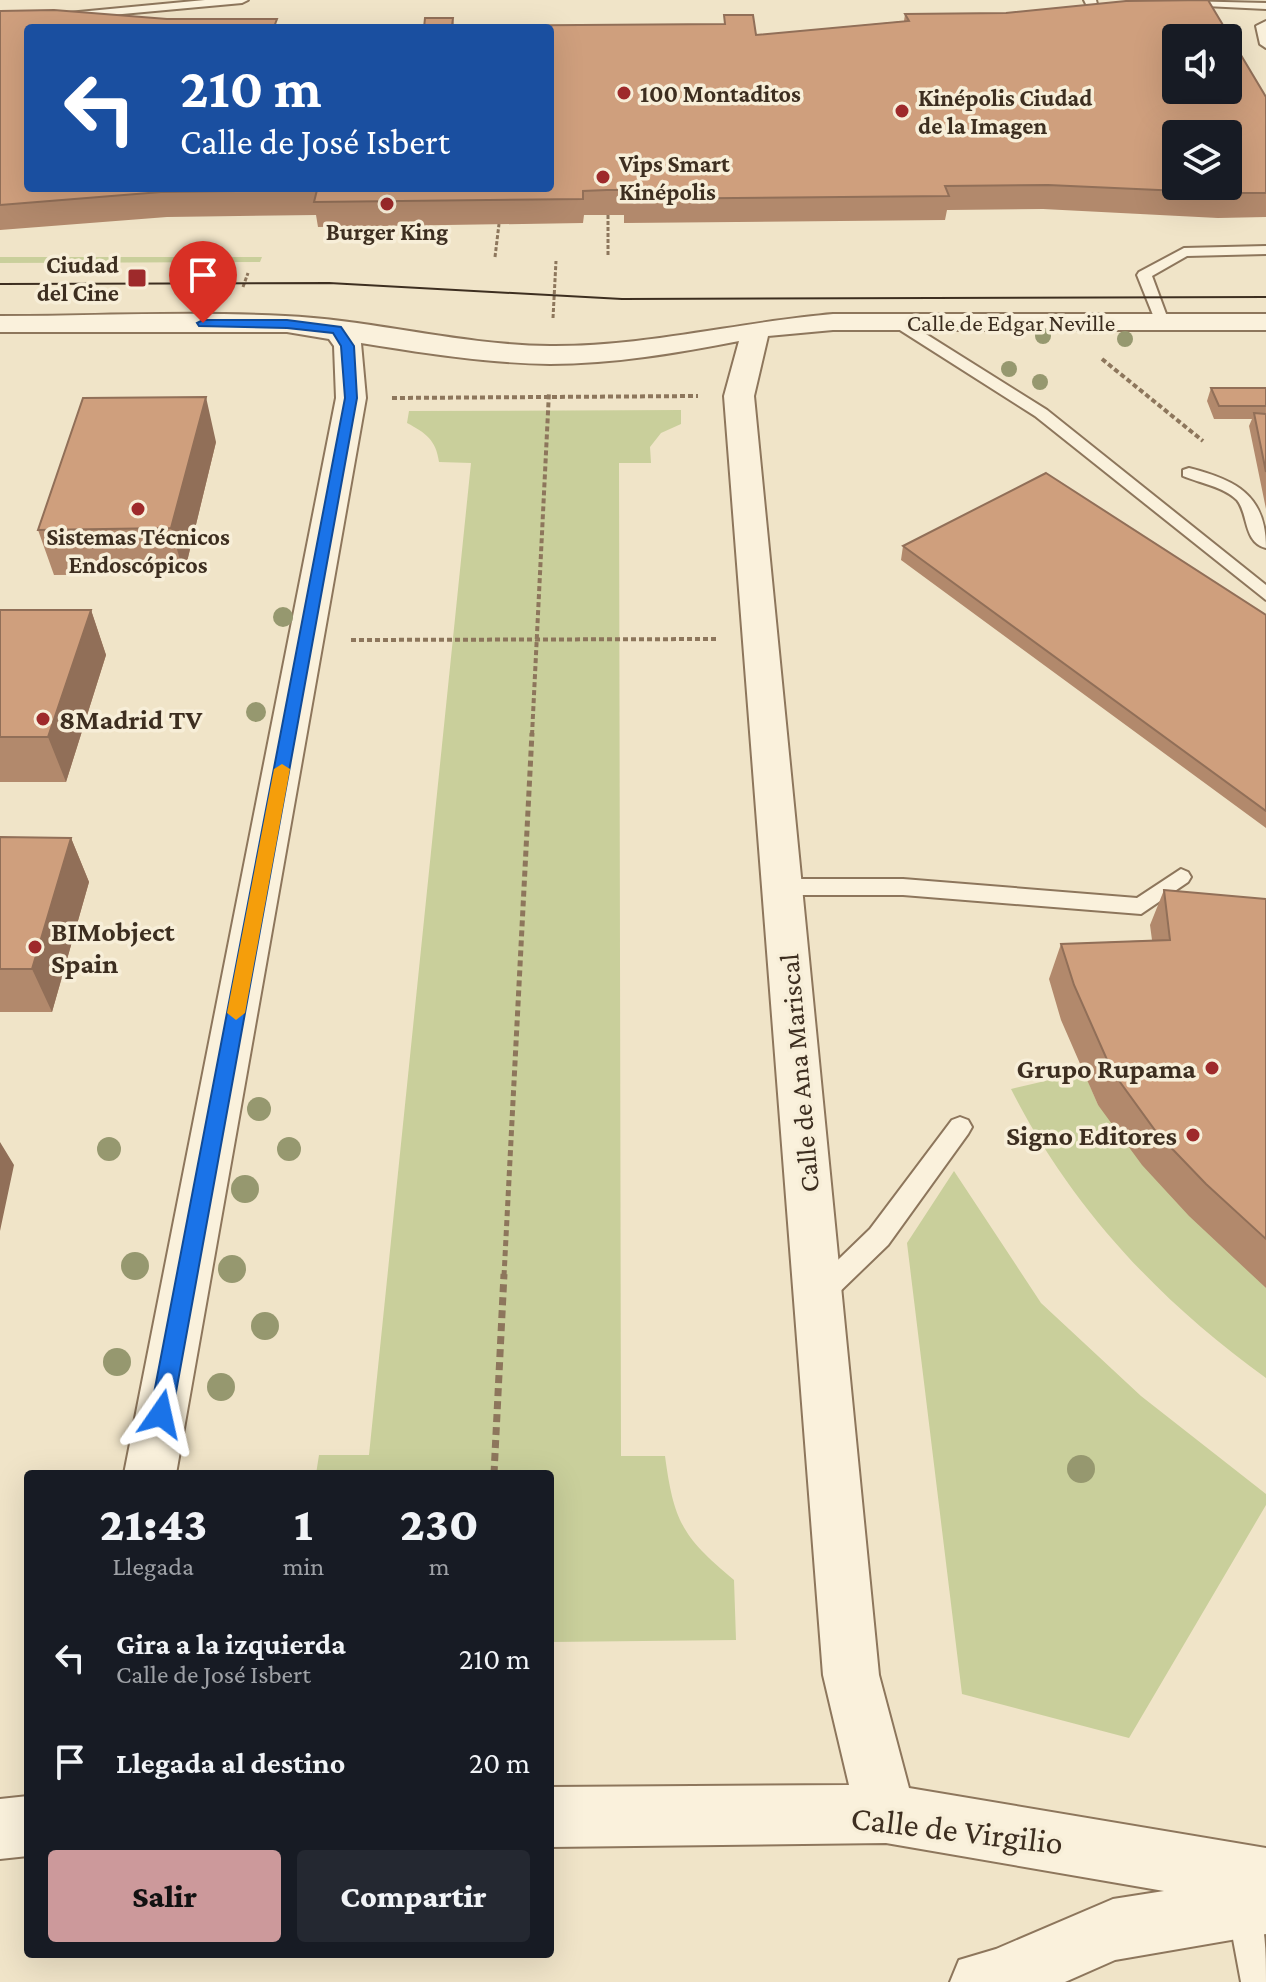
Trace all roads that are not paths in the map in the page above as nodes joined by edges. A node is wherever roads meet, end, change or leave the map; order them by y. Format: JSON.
{"nodes":[{"id":1,"x":242,"y":0,"type":"edge"},
{"id":2,"x":1145,"y":0,"type":"edge"},
{"id":3,"x":1266,"y":6,"type":"edge"},
{"id":4,"x":47,"y":17,"type":"edge"},
{"id":5,"x":1266,"y":24,"type":"edge"},
{"id":6,"x":1266,"y":44,"type":"edge"},
{"id":7,"x":1266,"y":250,"type":"edge"},
{"id":8,"x":897,"y":322,"type":"junction"},
{"id":9,"x":1162,"y":322,"type":"junction"},
{"id":10,"x":1266,"y":322,"type":"edge"},
{"id":11,"x":0,"y":324,"type":"edge"},
{"id":12,"x":756,"y":329,"type":"junction"},
{"id":13,"x":337,"y":330,"type":"junction"},
{"id":14,"x":1189,"y":473,"type":"dead end"},
{"id":15,"x":1266,"y":543,"type":"edge"},
{"id":16,"x":1266,"y":594,"type":"edge"},
{"id":17,"x":1181,"y":877,"type":"dead end"},
{"id":18,"x":782,"y":887,"type":"junction"},
{"id":19,"x":960,"y":1127,"type":"dead end"},
{"id":20,"x":818,"y":1296,"type":"junction"},
{"id":21,"x":151,"y":1470,"type":"edge"},
{"id":22,"x":886,"y":1814,"type":"junction"},
{"id":23,"x":554,"y":1817,"type":"edge"},
{"id":24,"x":24,"y":1826,"type":"edge"},
{"id":25,"x":0,"y":1829,"type":"edge"},
{"id":26,"x":1258,"y":1896,"type":"edge"},
{"id":27,"x":981,"y":1982,"type":"edge"},
{"id":28,"x":1257,"y":1982,"type":"edge"}],
"edges":[{"from":1,"to":4,"type":"lane"},
{"from":2,"to":3,"type":"lane"},
{"from":5,"to":6,"type":"lane"},
{"from":7,"to":9,"type":"lane"},
{"from":8,"to":9,"type":"street","name":"Calle de Edgar Neville"},
{"from":8,"to":12,"type":"street","name":"Calle de Edgar Neville"},
{"from":8,"to":16,"type":"lane"},
{"from":9,"to":10,"type":"street","name":"Calle de Edgar Neville"},
{"from":11,"to":13,"type":"street","name":"Calle de Edgar Neville"},
{"from":12,"to":13,"type":"street","name":"Calle de Edgar Neville"},
{"from":12,"to":18,"type":"street","name":"Calle de Ana Mariscal"},
{"from":13,"to":21,"type":"street"},
{"from":14,"to":15,"type":"lane"},
{"from":17,"to":18,"type":"lane"},
{"from":18,"to":20,"type":"street","name":"Calle de Ana Mariscal"},
{"from":19,"to":20,"type":"lane"},
{"from":20,"to":22,"type":"street","name":"Calle de Ana Mariscal"},
{"from":22,"to":23,"type":"street","name":"Calle de Virgilio"},
{"from":22,"to":26,"type":"street","name":"Calle de Virgilio"},
{"from":24,"to":25,"type":"street"},
{"from":26,"to":27,"type":"street"},
{"from":26,"to":28,"type":"lane"}]}
